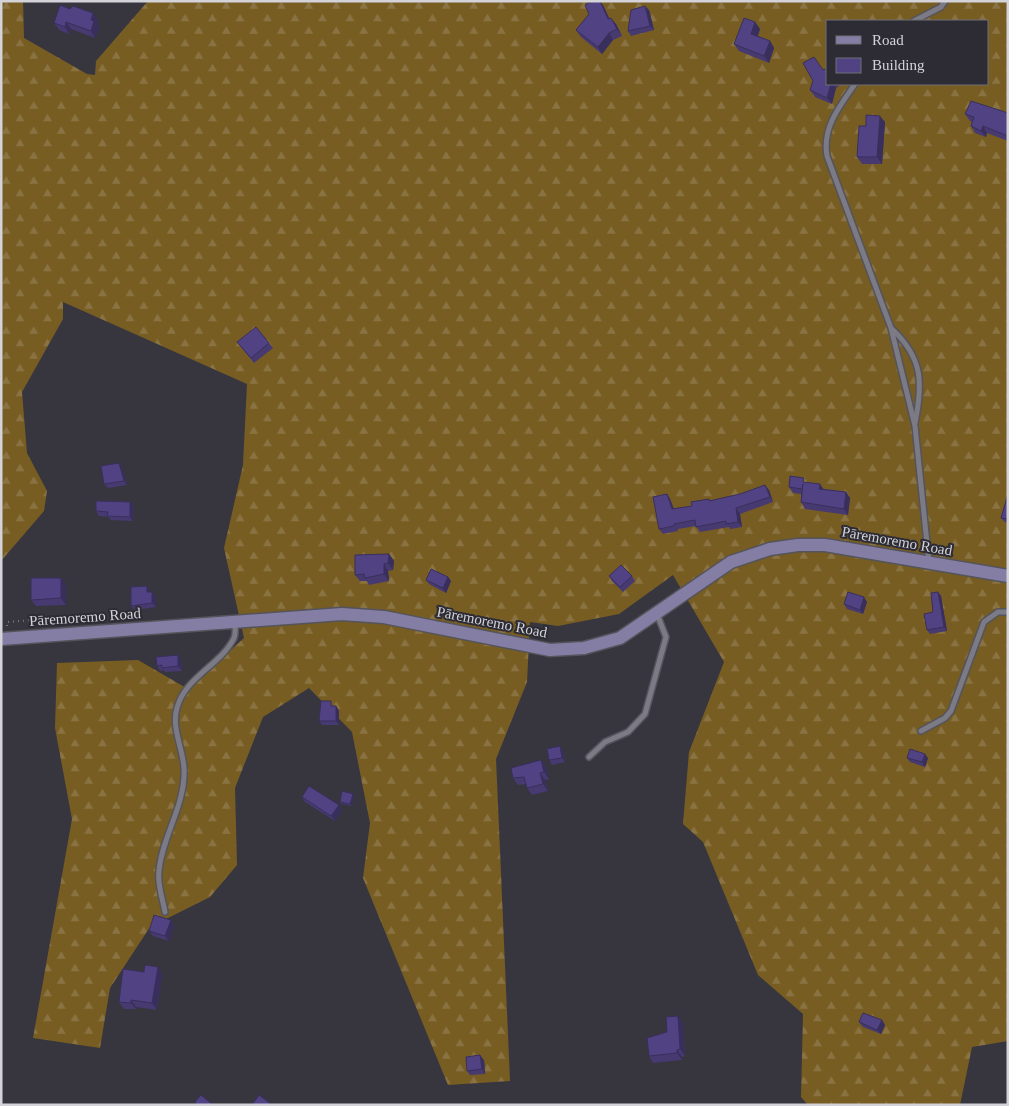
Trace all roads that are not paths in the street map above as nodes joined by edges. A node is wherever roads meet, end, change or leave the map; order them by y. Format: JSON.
{"nodes":[{"id":1,"x":945,"y":1,"type":"edge"},
{"id":2,"x":916,"y":20,"type":"edge"},
{"id":3,"x":854,"y":85,"type":"edge"},
{"id":4,"x":890,"y":328,"type":"junction"},
{"id":5,"x":915,"y":426,"type":"junction"},
{"id":6,"x":929,"y":563,"type":"junction"},
{"id":7,"x":1008,"y":576,"type":"edge"},
{"id":8,"x":1008,"y":612,"type":"edge"},
{"id":9,"x":657,"y":614,"type":"junction"},
{"id":10,"x":236,"y":623,"type":"junction"},
{"id":11,"x":5,"y":639,"type":"edge"},
{"id":12,"x":921,"y":731,"type":"dead end"},
{"id":13,"x":589,"y":757,"type":"dead end"},
{"id":14,"x":165,"y":912,"type":"dead end"}],
"edges":[{"from":1,"to":2,"type":"lane"},
{"from":3,"to":4,"type":"lane"},
{"from":4,"to":5,"type":"lane"},
{"from":4,"to":5,"type":"lane"},
{"from":5,"to":6,"type":"lane"},
{"from":6,"to":7,"type":"street","name":"Pāremoremo Road"},
{"from":6,"to":9,"type":"street","name":"Pāremoremo Road"},
{"from":8,"to":12,"type":"lane"},
{"from":9,"to":10,"type":"street","name":"Pāremoremo Road"},
{"from":9,"to":13,"type":"lane"},
{"from":10,"to":11,"type":"street","name":"Pāremoremo Road"},
{"from":10,"to":14,"type":"lane"}]}
